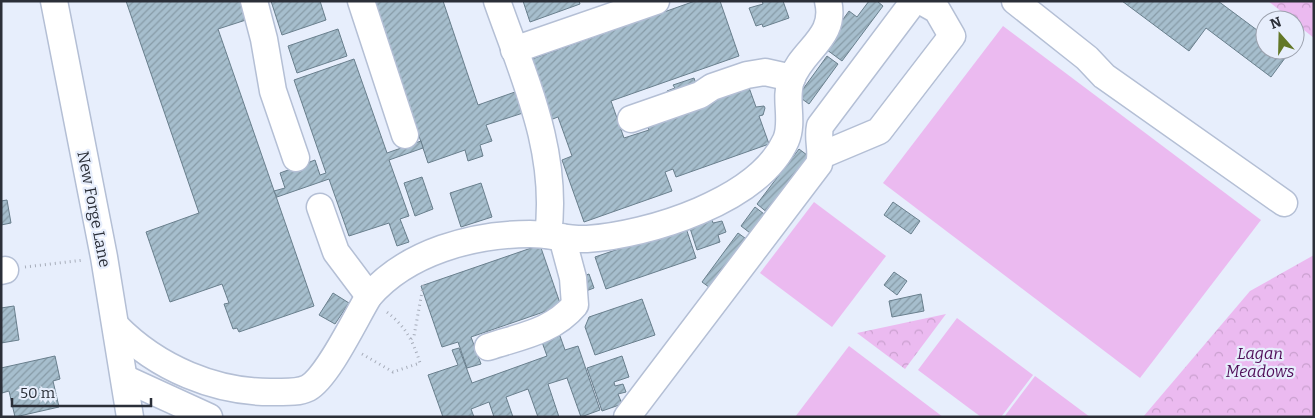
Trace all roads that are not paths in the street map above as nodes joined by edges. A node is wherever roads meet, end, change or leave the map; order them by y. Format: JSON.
{"nodes":[{"id":1,"x":54,"y":1,"type":"edge"},
{"id":2,"x":254,"y":1,"type":"edge"},
{"id":3,"x":361,"y":1,"type":"edge"},
{"id":4,"x":497,"y":1,"type":"edge"},
{"id":5,"x":656,"y":1,"type":"edge"},
{"id":6,"x":847,"y":1,"type":"edge"},
{"id":7,"x":914,"y":1,"type":"edge"},
{"id":8,"x":921,"y":1,"type":"edge"},
{"id":9,"x":1015,"y":1,"type":"edge"},
{"id":10,"x":829,"y":13,"type":"edge"},
{"id":11,"x":514,"y":50,"type":"junction"},
{"id":12,"x":792,"y":78,"type":"junction"},
{"id":13,"x":631,"y":119,"type":"dead end"},
{"id":14,"x":405,"y":135,"type":"dead end"},
{"id":15,"x":822,"y":155,"type":"junction"},
{"id":16,"x":296,"y":158,"type":"dead end"},
{"id":17,"x":1284,"y":203,"type":"dead end"},
{"id":18,"x":320,"y":207,"type":"dead end"},
{"id":19,"x":555,"y":236,"type":"junction"},
{"id":20,"x":369,"y":296,"type":"junction"},
{"id":21,"x":116,"y":326,"type":"junction"},
{"id":22,"x":488,"y":347,"type":"dead end"},
{"id":23,"x":126,"y":379,"type":"junction"},
{"id":24,"x":130,"y":417,"type":"edge"},
{"id":25,"x":209,"y":417,"type":"edge"},
{"id":26,"x":627,"y":417,"type":"edge"}],
"edges":[{"from":1,"to":21,"type":"street","name":"New Forge Lane"},
{"from":2,"to":16,"type":"street"},
{"from":3,"to":14,"type":"street"},
{"from":4,"to":11,"type":"street"},
{"from":5,"to":11,"type":"street"},
{"from":6,"to":10,"type":"street"},
{"from":7,"to":15,"type":"street"},
{"from":8,"to":15,"type":"street"},
{"from":9,"to":17,"type":"street"},
{"from":10,"to":12,"type":"street"},
{"from":11,"to":19,"type":"street"},
{"from":12,"to":13,"type":"street"},
{"from":12,"to":19,"type":"street"},
{"from":15,"to":26,"type":"street"},
{"from":18,"to":20,"type":"street"},
{"from":19,"to":20,"type":"street"},
{"from":19,"to":22,"type":"street"},
{"from":20,"to":21,"type":"street"},
{"from":21,"to":23,"type":"street","name":"New Forge Lane"},
{"from":23,"to":24,"type":"street","name":"New Forge Lane"},
{"from":23,"to":25,"type":"street"}]}
